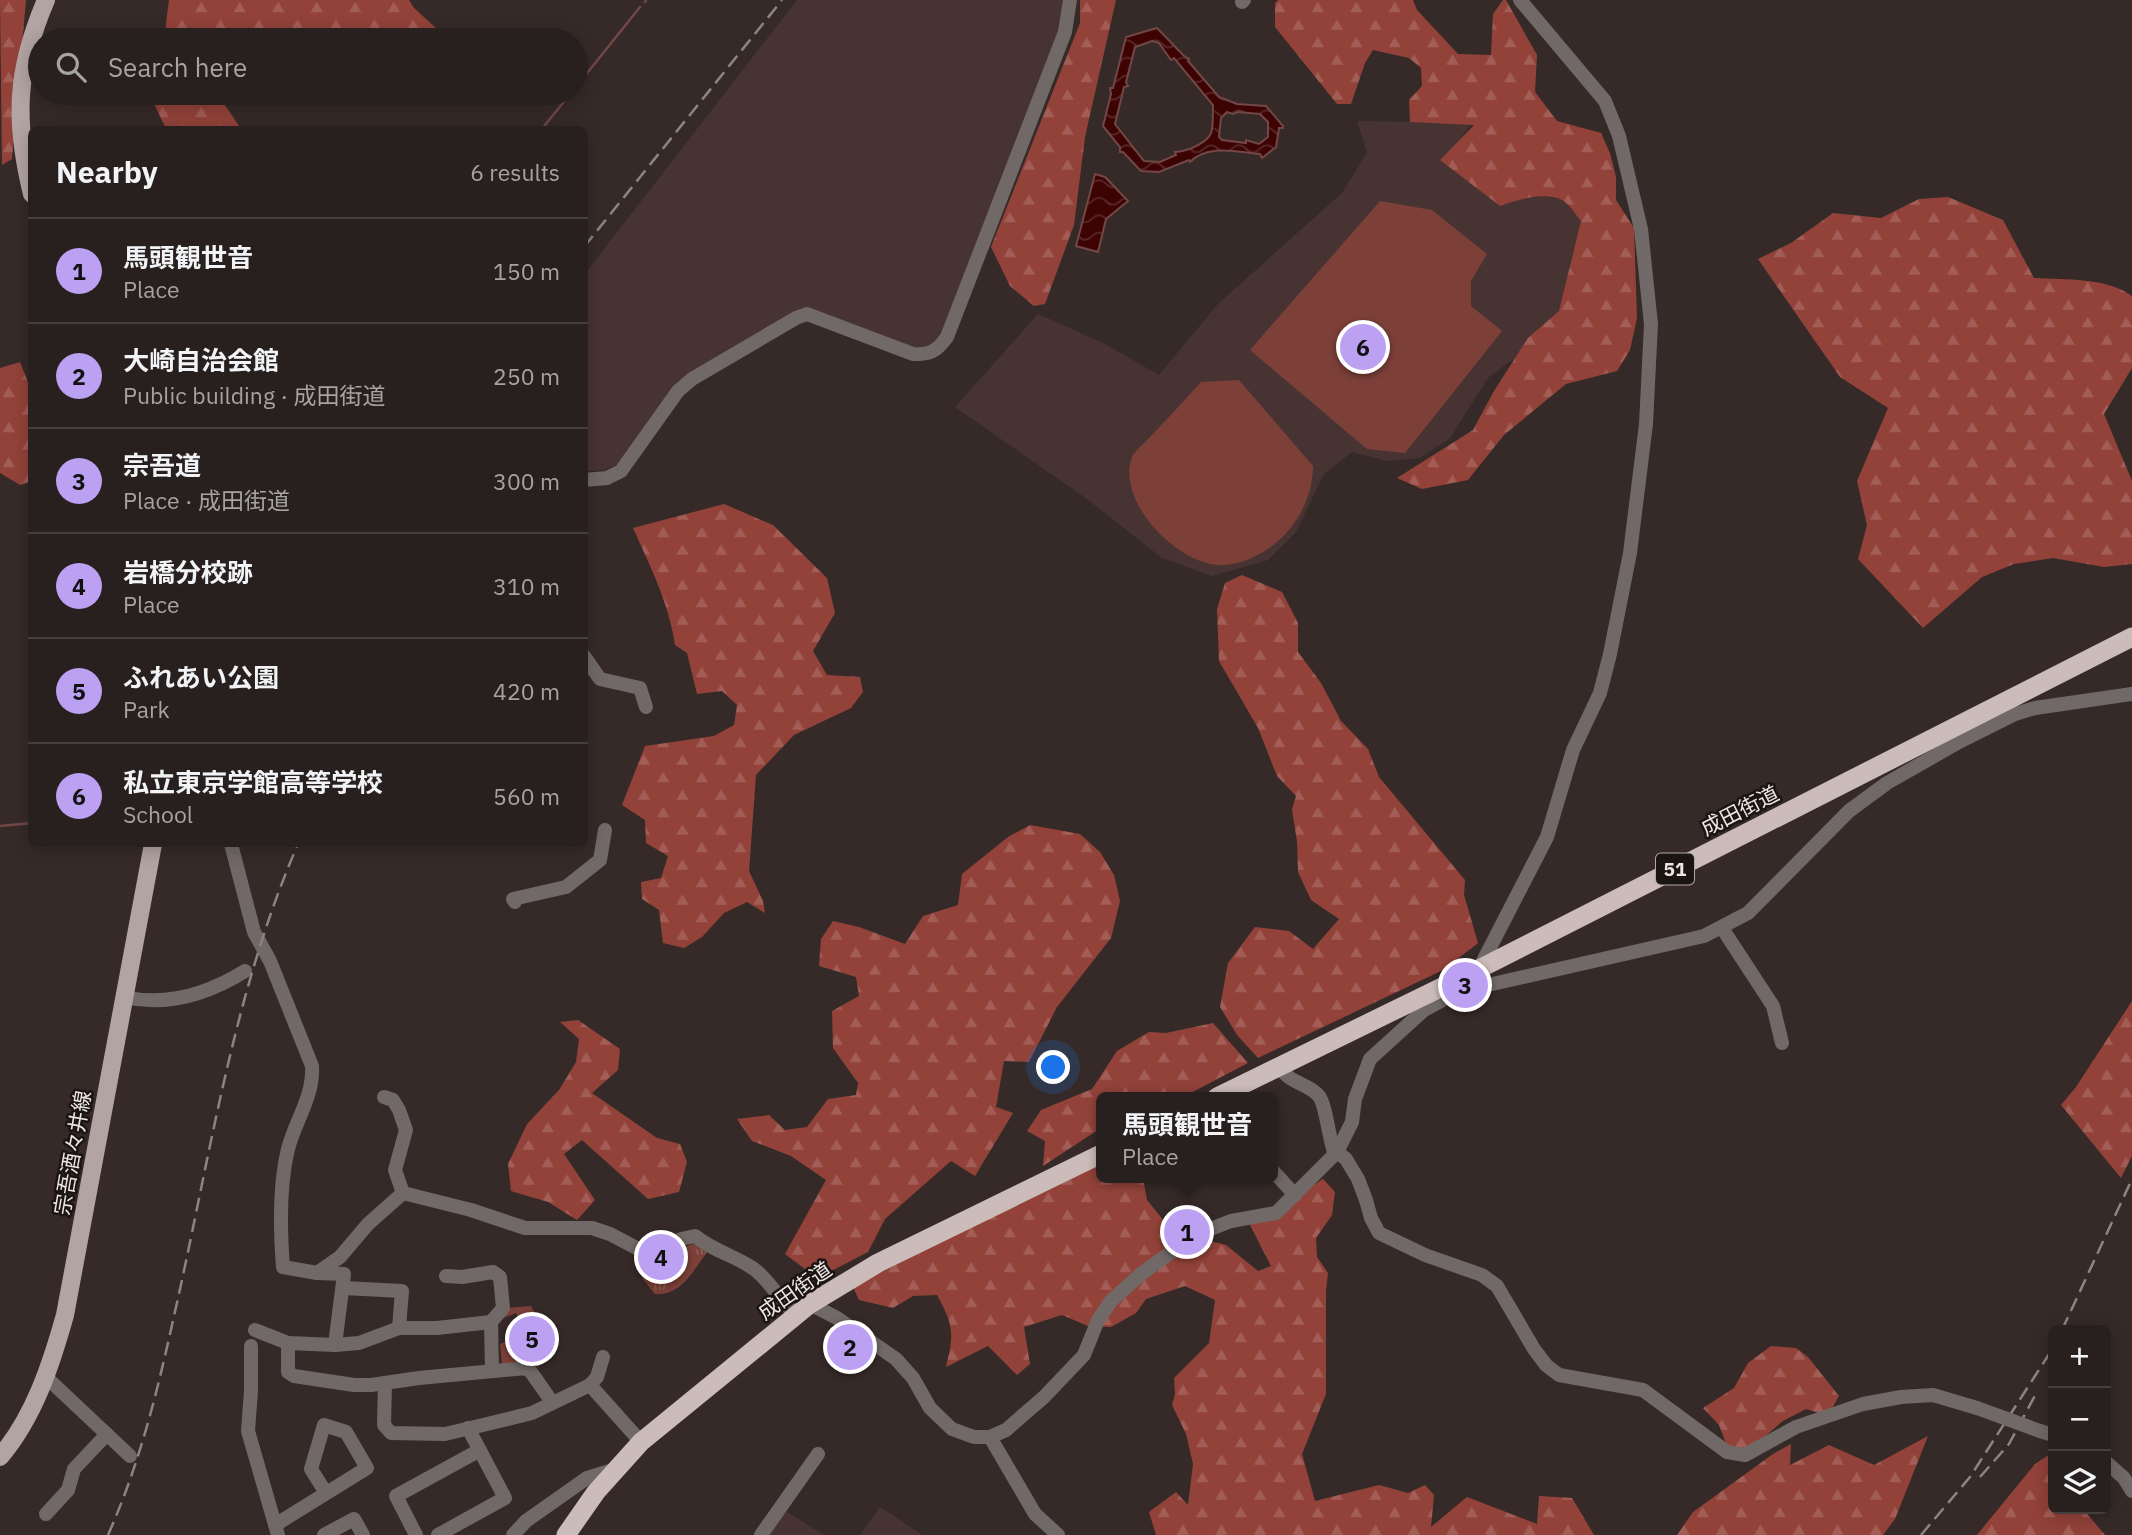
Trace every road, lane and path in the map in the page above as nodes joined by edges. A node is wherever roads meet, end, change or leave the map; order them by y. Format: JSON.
{"nodes":[{"id":1,"x":46,"y":0,"type":"edge"},
{"id":2,"x":1070,"y":0,"type":"edge"},
{"id":3,"x":1520,"y":0,"type":"edge"},
{"id":4,"x":35,"y":28,"type":"edge"},
{"id":5,"x":28,"y":47,"type":"edge"},
{"id":6,"x":28,"y":175,"type":"edge"},
{"id":7,"x":588,"y":480,"type":"edge"},
{"id":8,"x":2132,"y":637,"type":"edge"},
{"id":9,"x":588,"y":662,"type":"edge"},
{"id":10,"x":2132,"y":694,"type":"edge"},
{"id":11,"x":646,"y":707,"type":"dead end"},
{"id":12,"x":605,"y":830,"type":"dead end"},
{"id":13,"x":152,"y":847,"type":"edge"},
{"id":14,"x":232,"y":847,"type":"edge"},
{"id":15,"x":515,"y":902,"type":"dead end"},
{"id":16,"x":1721,"y":928,"type":"junction"},
{"id":17,"x":1479,"y":969,"type":"junction"},
{"id":18,"x":245,"y":971,"type":"dead end"},
{"id":19,"x":1459,"y":985,"type":"junction"},
{"id":20,"x":124,"y":997,"type":"junction"},
{"id":21,"x":1782,"y":1043,"type":"dead end"},
{"id":22,"x":1279,"y":1066,"type":"junction"},
{"id":23,"x":1227,"y":1092,"type":"edge"},
{"id":24,"x":384,"y":1097,"type":"dead end"},
{"id":25,"x":1336,"y":1154,"type":"junction"},
{"id":26,"x":1096,"y":1156,"type":"edge"},
{"id":27,"x":1278,"y":1176,"type":"edge"},
{"id":28,"x":403,"y":1193,"type":"junction"},
{"id":29,"x":1295,"y":1195,"type":"junction"},
{"id":30,"x":317,"y":1273,"type":"junction"},
{"id":31,"x":446,"y":1276,"type":"dead end"},
{"id":32,"x":344,"y":1288,"type":"junction"},
{"id":33,"x":803,"y":1310,"type":"junction"},
{"id":34,"x":491,"y":1322,"type":"junction"},
{"id":35,"x":399,"y":1328,"type":"junction"},
{"id":36,"x":255,"y":1330,"type":"dead end"},
{"id":37,"x":288,"y":1343,"type":"junction"},
{"id":38,"x":335,"y":1345,"type":"junction"},
{"id":39,"x":251,"y":1346,"type":"dead end"},
{"id":40,"x":603,"y":1357,"type":"dead end"},
{"id":41,"x":492,"y":1371,"type":"junction"},
{"id":42,"x":46,"y":1377,"type":"junction"},
{"id":43,"x":385,"y":1383,"type":"junction"},
{"id":44,"x":590,"y":1385,"type":"junction"},
{"id":45,"x":552,"y":1402,"type":"junction"},
{"id":46,"x":468,"y":1428,"type":"junction"},
{"id":47,"x":2046,"y":1433,"type":"edge"},
{"id":48,"x":107,"y":1434,"type":"junction"},
{"id":49,"x":990,"y":1437,"type":"junction"},
{"id":50,"x":641,"y":1442,"type":"junction"},
{"id":51,"x":480,"y":1450,"type":"junction"},
{"id":52,"x":818,"y":1454,"type":"dead end"},
{"id":53,"x":130,"y":1456,"type":"dead end"},
{"id":54,"x":0,"y":1457,"type":"edge"},
{"id":55,"x":2111,"y":1466,"type":"edge"},
{"id":56,"x":615,"y":1469,"type":"junction"},
{"id":57,"x":2132,"y":1491,"type":"edge"},
{"id":58,"x":326,"y":1493,"type":"junction"},
{"id":59,"x":46,"y":1514,"type":"dead end"},
{"id":60,"x":276,"y":1530,"type":"edge"},
{"id":61,"x":324,"y":1535,"type":"edge"},
{"id":62,"x":363,"y":1535,"type":"edge"},
{"id":63,"x":416,"y":1535,"type":"edge"},
{"id":64,"x":438,"y":1535,"type":"edge"},
{"id":65,"x":513,"y":1535,"type":"edge"},
{"id":66,"x":566,"y":1535,"type":"edge"},
{"id":67,"x":761,"y":1535,"type":"edge"},
{"id":68,"x":1058,"y":1535,"type":"edge"}],
"edges":[{"from":1,"to":4,"type":"main road"},
{"from":2,"to":7,"type":"street"},
{"from":3,"to":17,"type":"street"},
{"from":5,"to":6,"type":"main road"},
{"from":8,"to":17,"type":"highway","name":"成田街道","number":"51"},
{"from":9,"to":11,"type":"street"},
{"from":10,"to":16,"type":"street"},
{"from":12,"to":15,"type":"street"},
{"from":13,"to":20,"type":"main road","name":"宗吾酒々井線"},
{"from":14,"to":30,"type":"street"},
{"from":16,"to":19,"type":"street"},
{"from":16,"to":21,"type":"street"},
{"from":17,"to":19,"type":"highway","name":"成田街道","number":"51"},
{"from":18,"to":20,"type":"street"},
{"from":19,"to":22,"type":"highway","name":"成田街道","number":"51"},
{"from":19,"to":25,"type":"street"},
{"from":20,"to":42,"type":"main road","name":"宗吾酒々井線"},
{"from":22,"to":23,"type":"highway","name":"成田街道","number":"51"},
{"from":22,"to":25,"type":"street"},
{"from":24,"to":28,"type":"street"},
{"from":25,"to":29,"type":"street"},
{"from":25,"to":47,"type":"street","bridge":true},
{"from":26,"to":33,"type":"highway","name":"成田街道"},
{"from":27,"to":29,"type":"street"},
{"from":28,"to":30,"type":"street"},
{"from":28,"to":33,"type":"street"},
{"from":29,"to":49,"type":"street"},
{"from":30,"to":32,"type":"street"},
{"from":31,"to":34,"type":"street"},
{"from":32,"to":35,"type":"street"},
{"from":32,"to":38,"type":"street"},
{"from":33,"to":49,"type":"street"},
{"from":33,"to":50,"type":"highway","name":"成田街道"},
{"from":34,"to":35,"type":"street"},
{"from":34,"to":41,"type":"street"},
{"from":35,"to":38,"type":"street"},
{"from":36,"to":37,"type":"street"},
{"from":37,"to":38,"type":"street"},
{"from":37,"to":43,"type":"street"},
{"from":39,"to":60,"type":"street"},
{"from":40,"to":44,"type":"street"},
{"from":41,"to":43,"type":"street"},
{"from":41,"to":45,"type":"street"},
{"from":42,"to":48,"type":"street"},
{"from":42,"to":54,"type":"main road","name":"宗吾酒々井線"},
{"from":43,"to":46,"type":"street"},
{"from":44,"to":45,"type":"street"},
{"from":44,"to":50,"type":"street"},
{"from":45,"to":46,"type":"street"},
{"from":46,"to":51,"type":"street"},
{"from":48,"to":53,"type":"street"},
{"from":48,"to":59,"type":"street"},
{"from":49,"to":68,"type":"street"},
{"from":50,"to":56,"type":"highway","name":"成田街道"},
{"from":51,"to":63,"type":"street"},
{"from":51,"to":64,"type":"street"},
{"from":52,"to":67,"type":"street"},
{"from":55,"to":57,"type":"street"},
{"from":56,"to":65,"type":"street"},
{"from":56,"to":66,"type":"highway","name":"成田街道"},
{"from":58,"to":58,"type":"street"},
{"from":58,"to":60,"type":"street"},
{"from":61,"to":62,"type":"street"}]}
